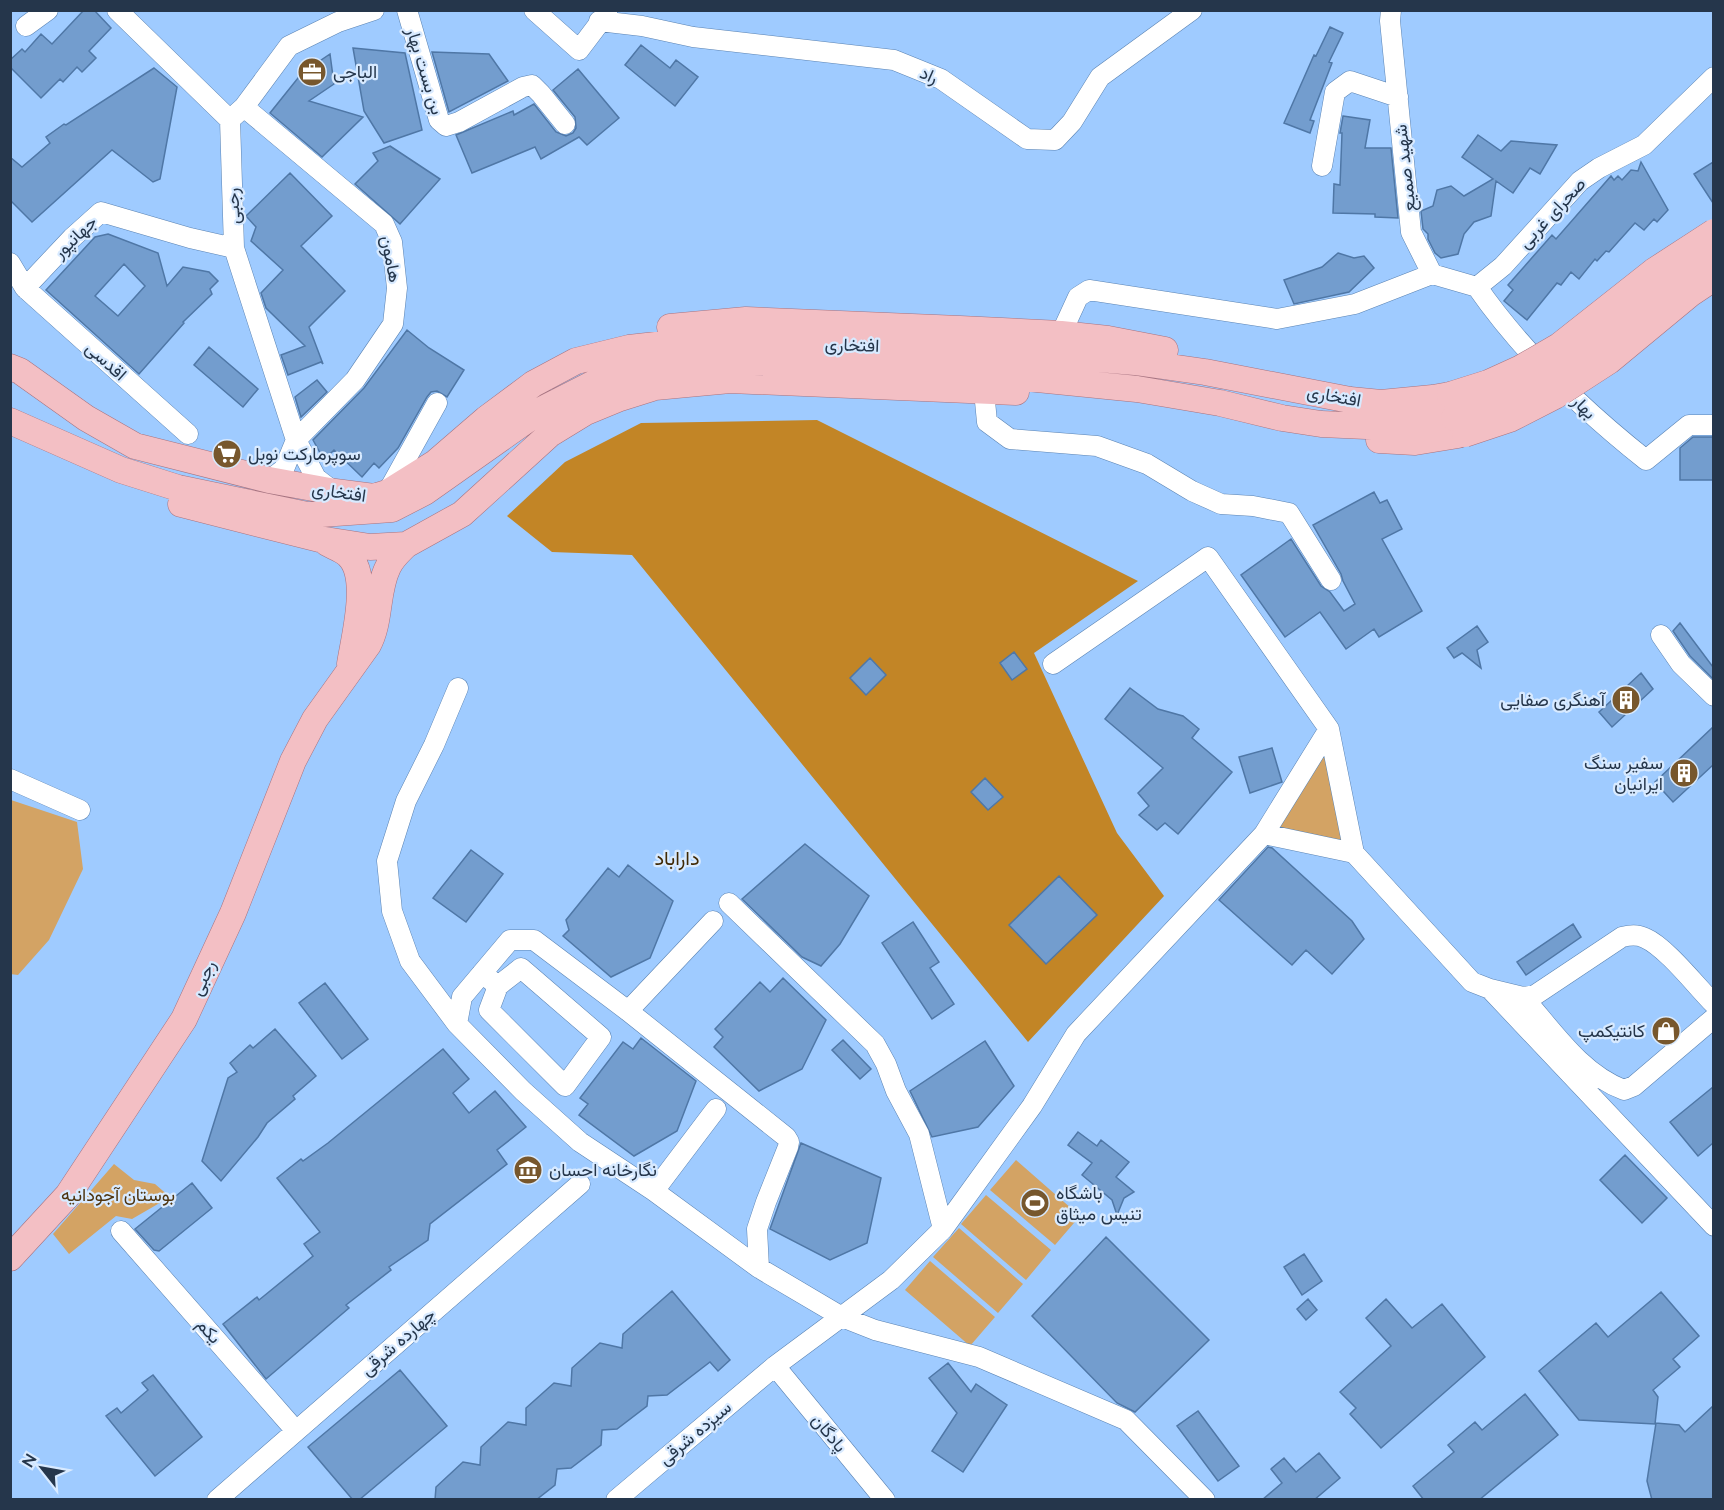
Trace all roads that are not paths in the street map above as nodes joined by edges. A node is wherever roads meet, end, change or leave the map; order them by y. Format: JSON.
{"nodes":[{"id":1,"x":48,"y":10,"type":"edge"},
{"id":2,"x":117,"y":10,"type":"edge"},
{"id":3,"x":374,"y":10,"type":"edge"},
{"id":4,"x":406,"y":10,"type":"edge"},
{"id":5,"x":534,"y":10,"type":"edge"},
{"id":6,"x":1192,"y":10,"type":"edge"},
{"id":7,"x":1391,"y":10,"type":"edge"},
{"id":8,"x":604,"y":16,"type":"edge"},
{"id":9,"x":26,"y":26,"type":"dead end"},
{"id":10,"x":1713,"y":77,"type":"edge"},
{"id":11,"x":1398,"y":98,"type":"junction"},
{"id":12,"x":237,"y":113,"type":"junction"},
{"id":13,"x":565,"y":124,"type":"dead end"},
{"id":14,"x":1322,"y":166,"type":"dead end"},
{"id":15,"x":1713,"y":232,"type":"edge"},
{"id":16,"x":234,"y":248,"type":"junction"},
{"id":17,"x":1713,"y":254,"type":"edge"},
{"id":18,"x":10,"y":263,"type":"edge"},
{"id":19,"x":1432,"y":274,"type":"junction"},
{"id":20,"x":1713,"y":278,"type":"edge"},
{"id":21,"x":1477,"y":287,"type":"junction"},
{"id":22,"x":25,"y":288,"type":"junction"},
{"id":23,"x":1061,"y":334,"type":"junction"},
{"id":24,"x":576,"y":361,"type":"junction"},
{"id":25,"x":10,"y":368,"type":"edge"},
{"id":26,"x":1205,"y":372,"type":"junction"},
{"id":27,"x":1272,"y":385,"type":"junction"},
{"id":28,"x":984,"y":391,"type":"junction"},
{"id":29,"x":1200,"y":399,"type":"junction"},
{"id":30,"x":437,"y":404,"type":"dead end"},
{"id":31,"x":1456,"y":416,"type":"junction"},
{"id":32,"x":1282,"y":418,"type":"junction"},
{"id":33,"x":11,"y":422,"type":"edge"},
{"id":34,"x":1713,"y":425,"type":"edge"},
{"id":35,"x":188,"y":434,"type":"dead end"},
{"id":36,"x":296,"y":440,"type":"junction"},
{"id":37,"x":269,"y":480,"type":"junction"},
{"id":38,"x":335,"y":492,"type":"junction"},
{"id":39,"x":387,"y":493,"type":"junction"},
{"id":40,"x":319,"y":539,"type":"junction"},
{"id":41,"x":406,"y":545,"type":"junction"},
{"id":42,"x":1330,"y":580,"type":"dead end"},
{"id":43,"x":1661,"y":634,"type":"dead end"},
{"id":44,"x":1053,"y":664,"type":"dead end"},
{"id":45,"x":349,"y":670,"type":"junction"},
{"id":46,"x":458,"y":688,"type":"dead end"},
{"id":47,"x":1713,"y":696,"type":"edge"},
{"id":48,"x":1329,"y":729,"type":"junction"},
{"id":49,"x":10,"y":779,"type":"edge"},
{"id":50,"x":81,"y":810,"type":"dead end"},
{"id":51,"x":1264,"y":834,"type":"junction"},
{"id":52,"x":1354,"y":853,"type":"junction"},
{"id":53,"x":729,"y":903,"type":"dead end"},
{"id":54,"x":713,"y":921,"type":"dead end"},
{"id":55,"x":482,"y":973,"type":"junction"},
{"id":56,"x":498,"y":986,"type":"junction"},
{"id":57,"x":1490,"y":989,"type":"junction"},
{"id":58,"x":1523,"y":997,"type":"junction"},
{"id":59,"x":1713,"y":1004,"type":"edge"},
{"id":60,"x":628,"y":1011,"type":"junction"},
{"id":61,"x":1713,"y":1018,"type":"edge"},
{"id":62,"x":457,"y":1024,"type":"junction"},
{"id":63,"x":716,"y":1109,"type":"dead end"},
{"id":64,"x":580,"y":1184,"type":"dead end"},
{"id":65,"x":654,"y":1191,"type":"junction"},
{"id":66,"x":1713,"y":1226,"type":"edge"},
{"id":67,"x":943,"y":1230,"type":"junction"},
{"id":68,"x":121,"y":1231,"type":"dead end"},
{"id":69,"x":10,"y":1258,"type":"edge"},
{"id":70,"x":759,"y":1268,"type":"junction"},
{"id":71,"x":842,"y":1317,"type":"junction"},
{"id":72,"x":775,"y":1366,"type":"junction"},
{"id":73,"x":296,"y":1431,"type":"junction"},
{"id":74,"x":217,"y":1500,"type":"edge"},
{"id":75,"x":616,"y":1500,"type":"edge"},
{"id":76,"x":885,"y":1500,"type":"edge"},
{"id":77,"x":1205,"y":1500,"type":"edge"}],
"edges":[{"from":1,"to":9,"type":"street"},
{"from":2,"to":12,"type":"street"},
{"from":3,"to":12,"type":"street"},
{"from":4,"to":13,"type":"street","name":"بن بست بهار"},
{"from":5,"to":8,"type":"street"},
{"from":6,"to":8,"type":"street","name":"راد"},
{"from":7,"to":11,"type":"street","name":"شهید صمیع"},
{"from":10,"to":21,"type":"street","name":"صحرای غربی"},
{"from":11,"to":14,"type":"street"},
{"from":11,"to":19,"type":"street","name":"شهید صمیع"},
{"from":12,"to":16,"type":"street","name":"رجبی"},
{"from":12,"to":36,"type":"street","name":"هامون"},
{"from":15,"to":31,"type":"main road","name":"افتخاری","bridge":true},
{"from":16,"to":22,"type":"street","name":"جهانپور"},
{"from":16,"to":36,"type":"street","name":"رجبی"},
{"from":17,"to":31,"type":"main road","name":"افتخاری","bridge":true},
{"from":18,"to":22,"type":"street"},
{"from":19,"to":21,"type":"street"},
{"from":19,"to":23,"type":"street"},
{"from":20,"to":31,"type":"main road","bridge":true},
{"from":21,"to":34,"type":"street","name":"بهار"},
{"from":22,"to":35,"type":"street","name":"اقدسی"},
{"from":23,"to":24,"type":"main road"},
{"from":23,"to":27,"type":"main road"},
{"from":24,"to":26,"type":"main road","name":"افتخاری"},
{"from":24,"to":39,"type":"main road","name":"افتخاری"},
{"from":25,"to":37,"type":"main road","name":"افتخاری"},
{"from":26,"to":27,"type":"main road","name":"افتخاری"},
{"from":26,"to":29,"type":"main road"},
{"from":27,"to":31,"type":"main road","name":"افتخاری"},
{"from":28,"to":32,"type":"main road"},
{"from":28,"to":41,"type":"main road"},
{"from":28,"to":42,"type":"street"},
{"from":29,"to":32,"type":"main road","name":"افتخاری"},
{"from":29,"to":33,"type":"main road","name":"افتخاری"},
{"from":30,"to":39,"type":"street"},
{"from":31,"to":32,"type":"main road","name":"افتخاری"},
{"from":33,"to":40,"type":"main road"},
{"from":36,"to":37,"type":"street"},
{"from":36,"to":38,"type":"street","name":"رجبی"},
{"from":37,"to":38,"type":"main road","name":"افتخاری"},
{"from":38,"to":39,"type":"main road","name":"افتخاری"},
{"from":40,"to":41,"type":"main road"},
{"from":40,"to":45,"type":"main road","name":"رجبی"},
{"from":41,"to":45,"type":"main road","name":"رجبی"},
{"from":43,"to":47,"type":"street"},
{"from":44,"to":48,"type":"street"},
{"from":45,"to":69,"type":"main road","name":"رجبی"},
{"from":46,"to":62,"type":"street"},
{"from":48,"to":51,"type":"street","name":"سیزده شرقی"},
{"from":48,"to":52,"type":"street"},
{"from":49,"to":50,"type":"street"},
{"from":51,"to":52,"type":"street"},
{"from":51,"to":67,"type":"street","name":"سیزده شرقی"},
{"from":52,"to":57,"type":"street"},
{"from":53,"to":67,"type":"street"},
{"from":54,"to":60,"type":"street"},
{"from":55,"to":56,"type":"street"},
{"from":55,"to":60,"type":"street"},
{"from":55,"to":62,"type":"street"},
{"from":56,"to":56,"type":"street"},
{"from":57,"to":58,"type":"street"},
{"from":57,"to":66,"type":"street"},
{"from":58,"to":59,"type":"street"},
{"from":58,"to":61,"type":"street"},
{"from":60,"to":70,"type":"street"},
{"from":62,"to":65,"type":"street"},
{"from":63,"to":65,"type":"street"},
{"from":64,"to":73,"type":"street","name":"چهارده شرقی"},
{"from":65,"to":70,"type":"street"},
{"from":67,"to":71,"type":"street","name":"سیزده شرقی"},
{"from":68,"to":73,"type":"street","name":"یکم"},
{"from":70,"to":71,"type":"street"},
{"from":71,"to":72,"type":"street","name":"سیزده شرقی"},
{"from":71,"to":77,"type":"street"},
{"from":72,"to":75,"type":"street","name":"سیزده شرقی"},
{"from":72,"to":76,"type":"street","name":"پادگان"},
{"from":73,"to":74,"type":"street","name":"چهارده شرقی"}]}
